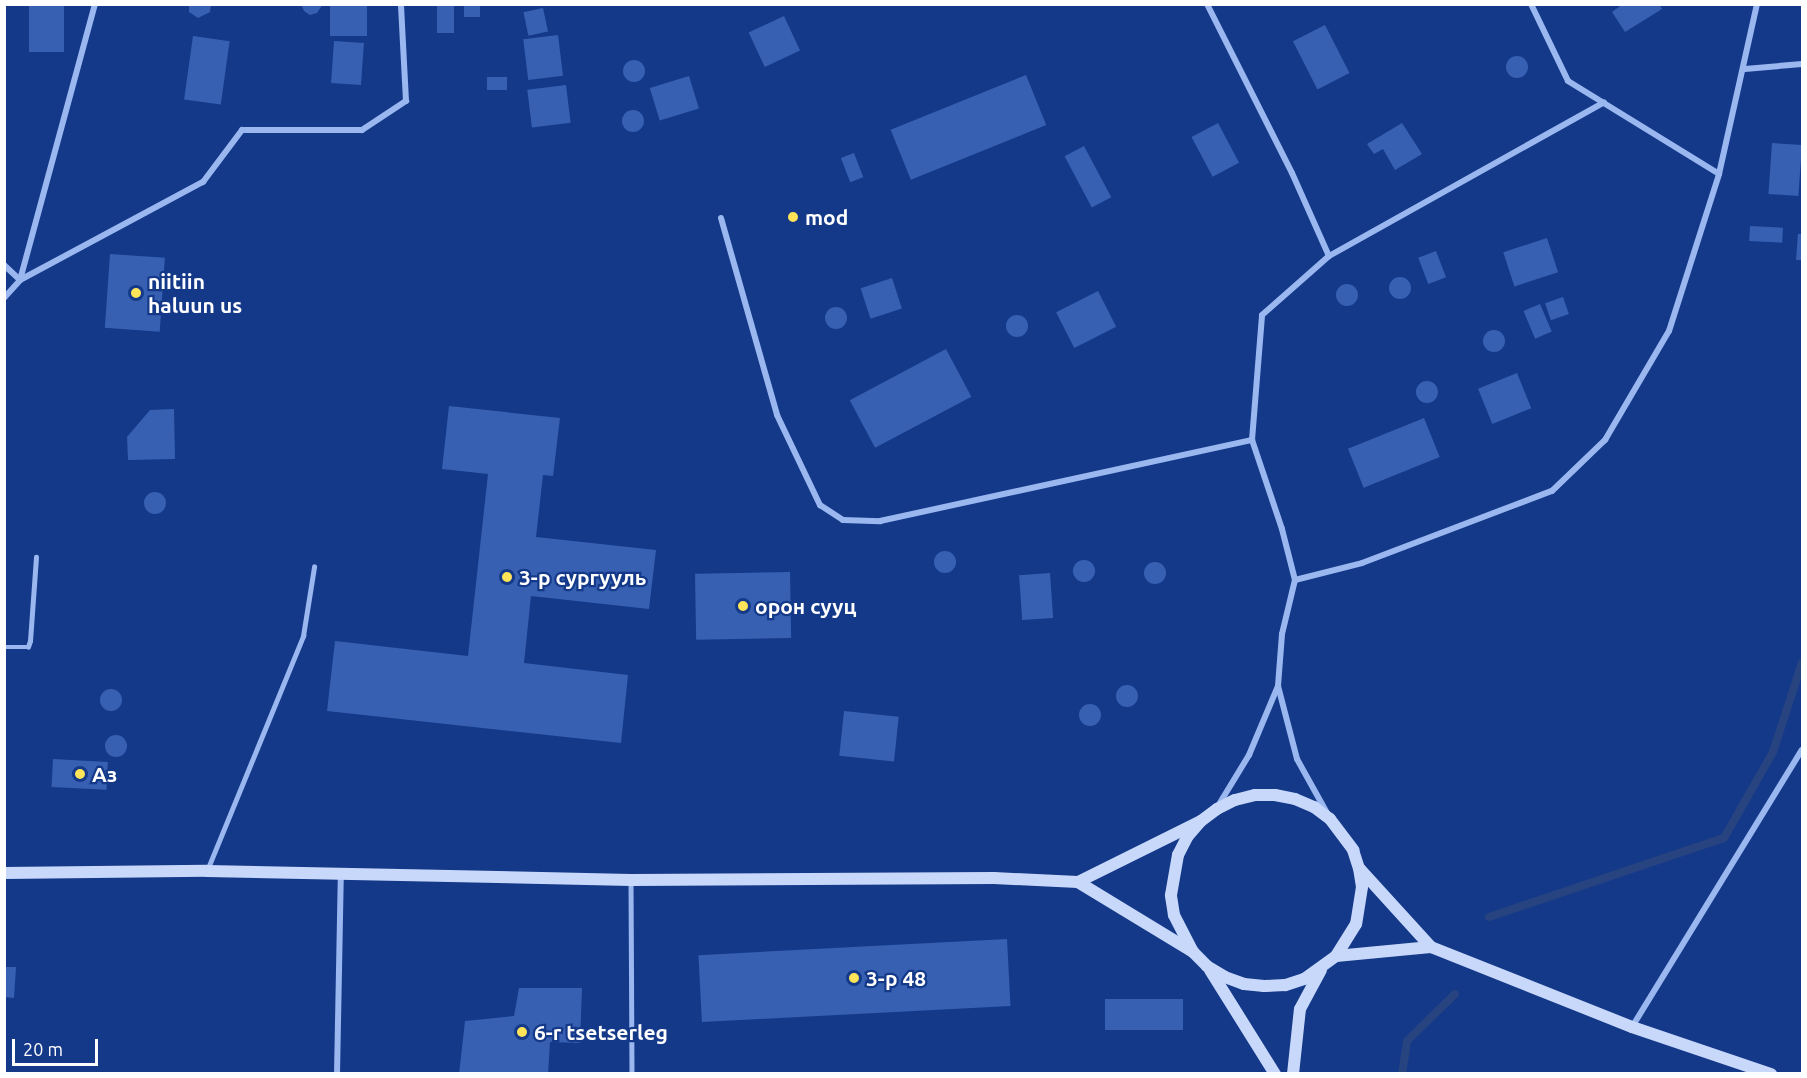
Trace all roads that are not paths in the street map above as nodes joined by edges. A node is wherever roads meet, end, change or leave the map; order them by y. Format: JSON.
{"nodes":[{"id":1,"x":95,"y":4,"type":"edge"},
{"id":2,"x":401,"y":4,"type":"edge"},
{"id":3,"x":1207,"y":4,"type":"edge"},
{"id":4,"x":1531,"y":4,"type":"edge"},
{"id":5,"x":1757,"y":4,"type":"edge"},
{"id":6,"x":1803,"y":64,"type":"edge"},
{"id":7,"x":1744,"y":69,"type":"junction"},
{"id":8,"x":1604,"y":102,"type":"junction"},
{"id":9,"x":1719,"y":174,"type":"junction"},
{"id":10,"x":721,"y":218,"type":"dead end"},
{"id":11,"x":1329,"y":256,"type":"junction"},
{"id":12,"x":4,"y":265,"type":"edge"},
{"id":13,"x":20,"y":280,"type":"junction"},
{"id":14,"x":4,"y":298,"type":"edge"},
{"id":15,"x":1252,"y":440,"type":"junction"},
{"id":16,"x":36,"y":557,"type":"dead end"},
{"id":17,"x":314,"y":567,"type":"dead end"},
{"id":18,"x":1295,"y":580,"type":"junction"},
{"id":19,"x":4,"y":647,"type":"edge"},
{"id":20,"x":1278,"y":686,"type":"junction"},
{"id":21,"x":1803,"y":750,"type":"edge"},
{"id":22,"x":1217,"y":809,"type":"junction"},
{"id":23,"x":1330,"y":819,"type":"junction"},
{"id":24,"x":1201,"y":821,"type":"junction"},
{"id":25,"x":1359,"y":868,"type":"junction"},
{"id":26,"x":207,"y":871,"type":"junction"},
{"id":27,"x":4,"y":873,"type":"edge"},
{"id":28,"x":341,"y":873,"type":"junction"},
{"id":29,"x":631,"y":880,"type":"junction"},
{"id":30,"x":1078,"y":882,"type":"junction"},
{"id":31,"x":1431,"y":947,"type":"junction"},
{"id":32,"x":1193,"y":952,"type":"junction"},
{"id":33,"x":1336,"y":956,"type":"junction"},
{"id":34,"x":1208,"y":966,"type":"junction"},
{"id":35,"x":1322,"y":969,"type":"junction"},
{"id":36,"x":1632,"y":1027,"type":"junction"},
{"id":37,"x":337,"y":1074,"type":"edge"},
{"id":38,"x":632,"y":1074,"type":"edge"},
{"id":39,"x":1275,"y":1074,"type":"edge"},
{"id":40,"x":1293,"y":1074,"type":"edge"},
{"id":41,"x":1771,"y":1074,"type":"edge"}],
"edges":[{"from":1,"to":13,"type":"street"},
{"from":2,"to":13,"type":"street"},
{"from":3,"to":11,"type":"street"},
{"from":4,"to":8,"type":"street"},
{"from":5,"to":7,"type":"street"},
{"from":6,"to":7,"type":"street"},
{"from":7,"to":9,"type":"street"},
{"from":8,"to":9,"type":"street"},
{"from":8,"to":11,"type":"street"},
{"from":9,"to":18,"type":"street"},
{"from":10,"to":15,"type":"street"},
{"from":11,"to":15,"type":"street"},
{"from":12,"to":13,"type":"street"},
{"from":13,"to":14,"type":"street"},
{"from":15,"to":18,"type":"street"},
{"from":16,"to":19,"type":"lane"},
{"from":17,"to":26,"type":"lane"},
{"from":18,"to":20,"type":"street"},
{"from":20,"to":22,"type":"street"},
{"from":20,"to":23,"type":"street"},
{"from":21,"to":36,"type":"street"},
{"from":22,"to":23,"type":"street"},
{"from":22,"to":24,"type":"street"},
{"from":23,"to":25,"type":"street"},
{"from":24,"to":30,"type":"street"},
{"from":24,"to":32,"type":"street"},
{"from":25,"to":31,"type":"street"},
{"from":25,"to":33,"type":"street"},
{"from":26,"to":27,"type":"street"},
{"from":26,"to":28,"type":"street"},
{"from":28,"to":29,"type":"street"},
{"from":28,"to":37,"type":"street"},
{"from":29,"to":30,"type":"street"},
{"from":29,"to":38,"type":"lane"},
{"from":30,"to":32,"type":"street"},
{"from":31,"to":33,"type":"street"},
{"from":31,"to":36,"type":"street"},
{"from":32,"to":34,"type":"street"},
{"from":33,"to":35,"type":"street"},
{"from":34,"to":35,"type":"street"},
{"from":34,"to":39,"type":"street"},
{"from":35,"to":40,"type":"street"},
{"from":36,"to":41,"type":"street"}]}
